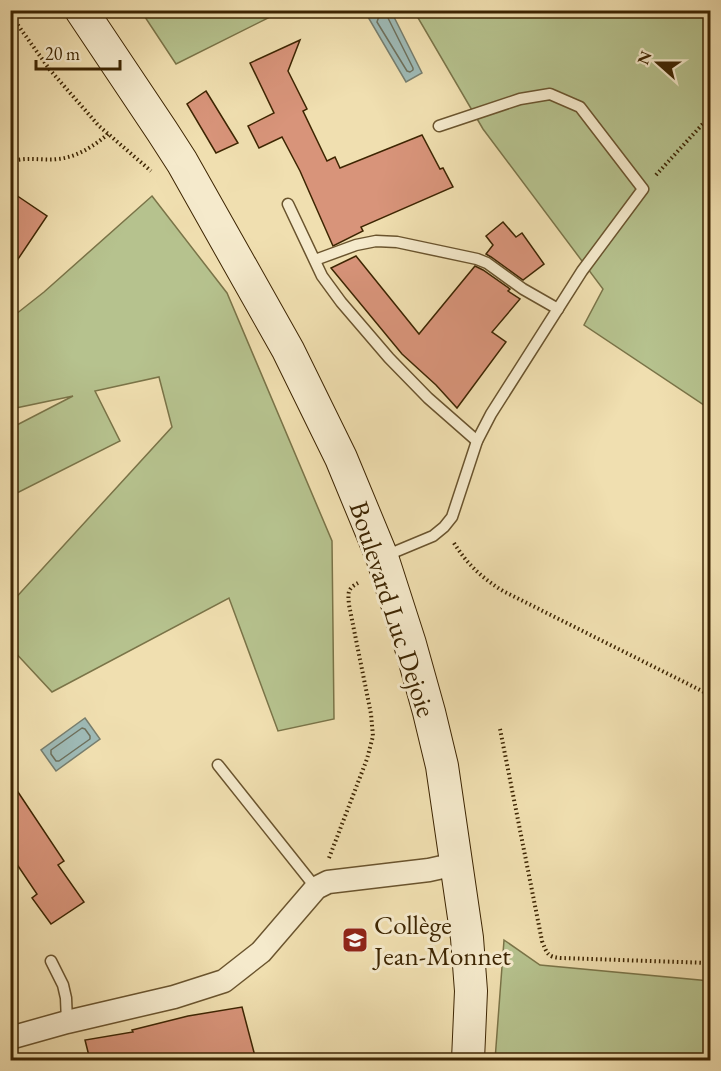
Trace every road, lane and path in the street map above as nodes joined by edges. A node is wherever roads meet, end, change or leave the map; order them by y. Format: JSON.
{"nodes":[{"id":1,"x":81,"y":10,"type":"edge"},
{"id":2,"x":98,"y":10,"type":"edge"},
{"id":3,"x":10,"y":14,"type":"edge"},
{"id":4,"x":711,"y":116,"type":"edge"},
{"id":5,"x":439,"y":126,"type":"dead end"},
{"id":6,"x":162,"y":131,"type":"junction"},
{"id":7,"x":108,"y":134,"type":"junction"},
{"id":8,"x":10,"y":162,"type":"edge"},
{"id":9,"x":154,"y":174,"type":"dead end"},
{"id":10,"x":643,"y":189,"type":"junction"},
{"id":11,"x":288,"y":204,"type":"dead end"},
{"id":12,"x":315,"y":260,"type":"junction"},
{"id":13,"x":558,"y":309,"type":"junction"},
{"id":14,"x":477,"y":441,"type":"junction"},
{"id":15,"x":444,"y":527,"type":"junction"},
{"id":16,"x":382,"y":557,"type":"junction"},
{"id":17,"x":357,"y":577,"type":"dead end"},
{"id":18,"x":358,"y":583,"type":"junction"},
{"id":19,"x":362,"y":593,"type":"dead end"},
{"id":20,"x":711,"y":695,"type":"edge"},
{"id":21,"x":500,"y":729,"type":"dead end"},
{"id":22,"x":218,"y":765,"type":"dead end"},
{"id":23,"x":456,"y":864,"type":"junction"},
{"id":24,"x":322,"y":885,"type":"junction"},
{"id":25,"x":51,"y":961,"type":"dead end"},
{"id":26,"x":711,"y":963,"type":"edge"},
{"id":27,"x":67,"y":1022,"type":"junction"},
{"id":28,"x":10,"y":1038,"type":"edge"},
{"id":29,"x":468,"y":1060,"type":"edge"}],
"edges":[{"from":1,"to":6,"type":"main road","name":"Boulevard Luc Dejoie"},
{"from":2,"to":6,"type":"main road","name":"Boulevard Luc Dejoie"},
{"from":3,"to":7,"type":"path"},
{"from":4,"to":10,"type":"path"},
{"from":5,"to":10,"type":"lane"},
{"from":6,"to":16,"type":"main road","name":"Boulevard Luc Dejoie"},
{"from":7,"to":8,"type":"path"},
{"from":7,"to":9,"type":"path"},
{"from":10,"to":13,"type":"lane"},
{"from":11,"to":12,"type":"lane"},
{"from":12,"to":13,"type":"lane"},
{"from":12,"to":14,"type":"lane"},
{"from":13,"to":14,"type":"lane"},
{"from":14,"to":15,"type":"lane"},
{"from":15,"to":16,"type":"lane"},
{"from":15,"to":20,"type":"path"},
{"from":16,"to":23,"type":"main road","name":"Boulevard Luc Dejoie"},
{"from":17,"to":18,"type":"path"},
{"from":18,"to":19,"type":"path"},
{"from":18,"to":24,"type":"path"},
{"from":21,"to":26,"type":"path"},
{"from":22,"to":24,"type":"lane"},
{"from":23,"to":24,"type":"street"},
{"from":23,"to":29,"type":"main road","name":"Boulevard Luc Dejoie"},
{"from":24,"to":27,"type":"street"},
{"from":25,"to":27,"type":"lane"},
{"from":27,"to":28,"type":"street"}]}
